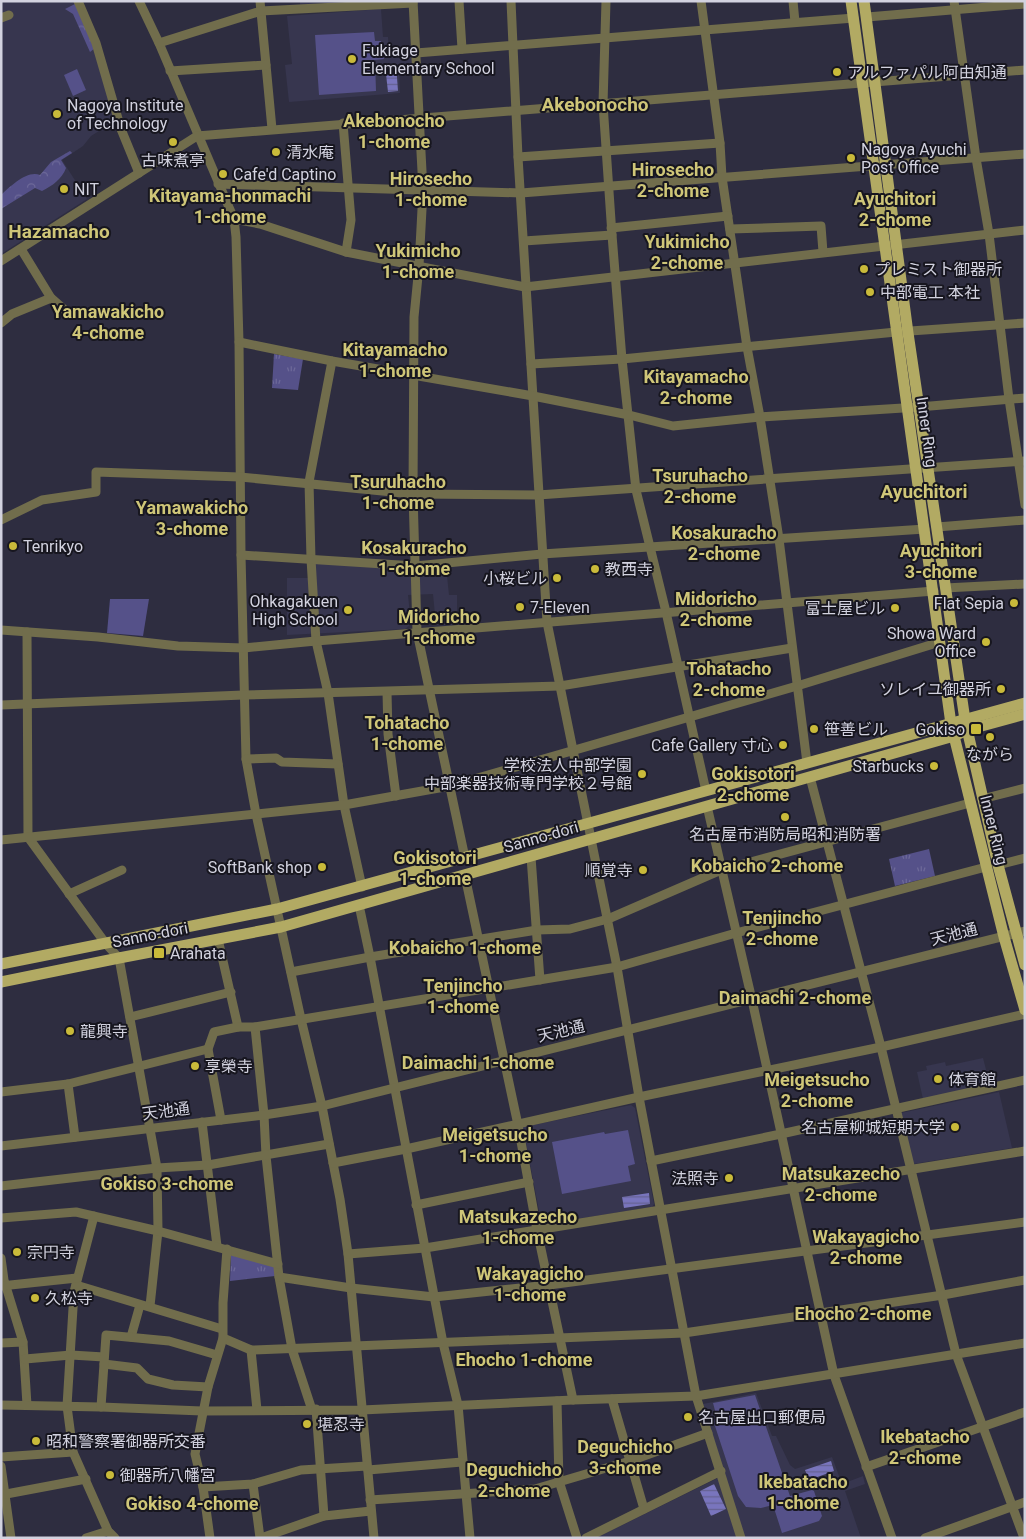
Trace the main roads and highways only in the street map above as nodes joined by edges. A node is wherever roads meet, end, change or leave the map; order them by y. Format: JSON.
{"nodes":[{"id":1,"x":851,"y":1,"type":"edge"},
{"id":2,"x":864,"y":1,"type":"edge"},
{"id":3,"x":902,"y":332,"type":"junction"},
{"id":4,"x":913,"y":407,"type":"junction"},
{"id":5,"x":940,"y":590,"type":"junction"},
{"id":6,"x":1025,"y":703,"type":"edge"},
{"id":7,"x":1025,"y":714,"type":"edge"},
{"id":8,"x":951,"y":724,"type":"junction"},
{"id":9,"x":966,"y":725,"type":"junction"},
{"id":10,"x":954,"y":736,"type":"junction"},
{"id":11,"x":1020,"y":932,"type":"edge"},
{"id":12,"x":1,"y":964,"type":"edge"},
{"id":13,"x":1025,"y":965,"type":"edge"},
{"id":14,"x":1,"y":982,"type":"edge"},
{"id":15,"x":1025,"y":1010,"type":"edge"}],
"edges":[{"from":1,"to":3,"type":"main road","name":"Inner Ring"},
{"from":2,"to":3,"type":"main road","name":"Inner Ring"},
{"from":3,"to":4,"type":"main road","name":"Inner Ring"},
{"from":4,"to":5,"type":"main road","name":"Inner Ring"},
{"from":4,"to":5,"type":"main road","name":"Inner Ring"},
{"from":5,"to":8,"type":"main road","name":"Inner Ring"},
{"from":5,"to":9,"type":"main road","name":"Inner Ring"},
{"from":6,"to":9,"type":"main road","name":"Sanno-dori"},
{"from":7,"to":9,"type":"main road","name":"Sanno-dori"},
{"from":8,"to":9,"type":"main road","name":"Sanno-dori"},
{"from":8,"to":10,"type":"main road","name":"Inner Ring"},
{"from":8,"to":12,"type":"main road","name":"Sanno-dori"},
{"from":9,"to":10,"type":"main road","name":"Sanno-dori"},
{"from":9,"to":11,"type":"main road","name":"Inner Ring"},
{"from":10,"to":14,"type":"main road","name":"Sanno-dori"},
{"from":10,"to":15,"type":"main road","name":"Inner Ring"},
{"from":11,"to":13,"type":"main road","name":"Inner Ring"}]}
